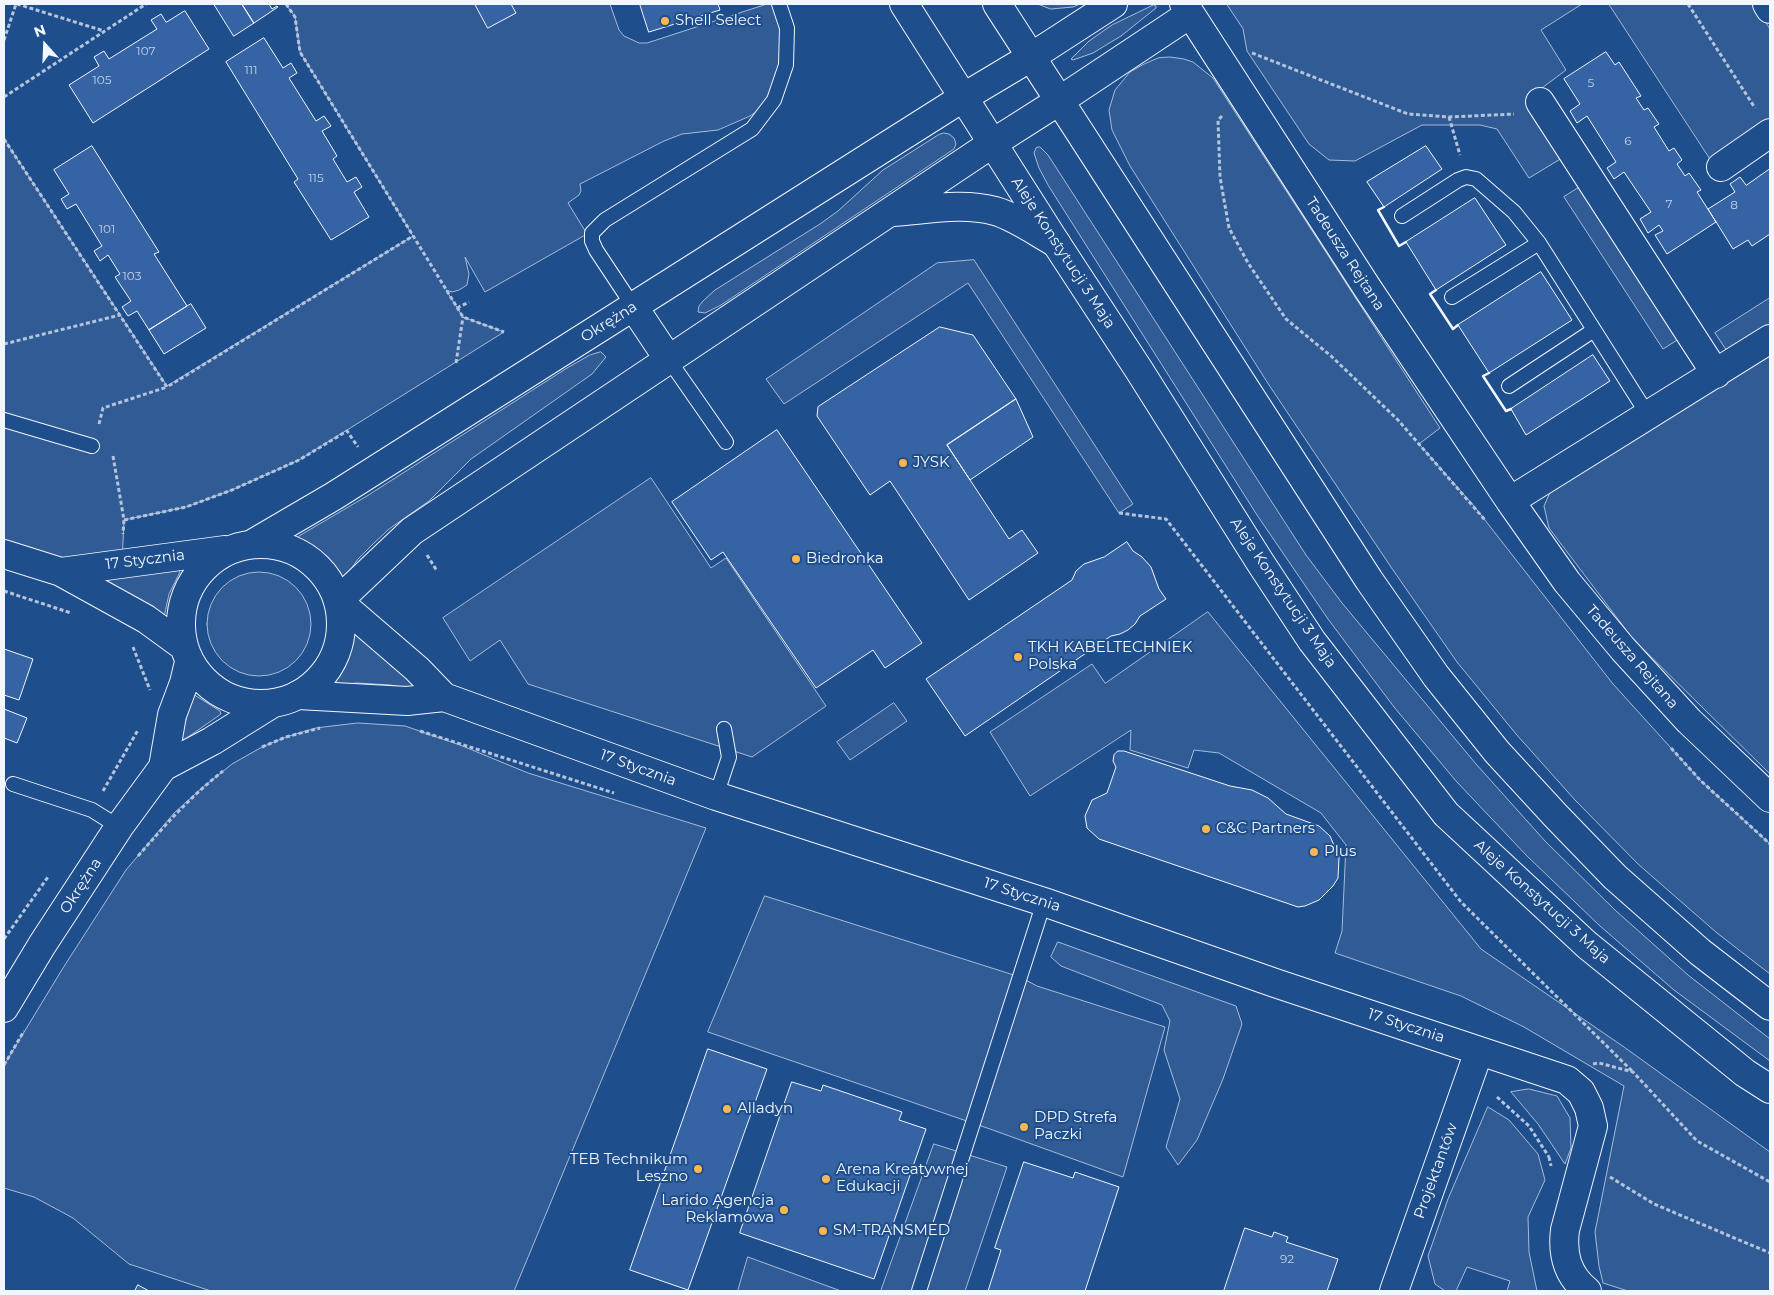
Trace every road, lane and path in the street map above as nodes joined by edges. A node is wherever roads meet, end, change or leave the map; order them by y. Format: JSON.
{"nodes":[{"id":1,"x":16,"y":4,"type":"edge"},
{"id":2,"x":146,"y":4,"type":"edge"},
{"id":3,"x":286,"y":4,"type":"edge"},
{"id":4,"x":779,"y":4,"type":"edge"},
{"id":5,"x":904,"y":4,"type":"edge"},
{"id":6,"x":997,"y":4,"type":"edge"},
{"id":7,"x":1113,"y":4,"type":"edge"},
{"id":8,"x":1688,"y":4,"type":"edge"},
{"id":9,"x":1767,"y":4,"type":"edge"},
{"id":10,"x":1187,"y":9,"type":"edge"},
{"id":11,"x":1770,"y":9,"type":"edge"},
{"id":12,"x":104,"y":32,"type":"junction"},
{"id":13,"x":4,"y":40,"type":"edge"},
{"id":14,"x":1247,"y":51,"type":"dead end"},
{"id":15,"x":1032,"y":57,"type":"junction"},
{"id":16,"x":1244,"y":95,"type":"junction"},
{"id":17,"x":4,"y":97,"type":"edge"},
{"id":18,"x":964,"y":97,"type":"junction"},
{"id":19,"x":1059,"y":101,"type":"junction"},
{"id":20,"x":1754,"y":106,"type":"dead end"},
{"id":21,"x":1529,"y":108,"type":"joint"},
{"id":22,"x":1449,"y":117,"type":"junction"},
{"id":23,"x":1770,"y":133,"type":"edge"},
{"id":24,"x":4,"y":139,"type":"edge"},
{"id":25,"x":1456,"y":139,"type":"dead end"},
{"id":26,"x":993,"y":143,"type":"junction"},
{"id":27,"x":1721,"y":167,"type":"dead end"},
{"id":28,"x":890,"y":212,"type":"junction"},
{"id":29,"x":1402,"y":216,"type":"dead end"},
{"id":30,"x":413,"y":236,"type":"junction"},
{"id":31,"x":1056,"y":243,"type":"junction"},
{"id":32,"x":1539,"y":243,"type":"junction"},
{"id":33,"x":1452,"y":298,"type":"dead end"},
{"id":34,"x":469,"y":302,"type":"dead end"},
{"id":35,"x":633,"y":306,"type":"junction"},
{"id":36,"x":457,"y":308,"type":"junction"},
{"id":37,"x":120,"y":316,"type":"junction"},
{"id":38,"x":463,"y":317,"type":"junction"},
{"id":39,"x":1594,"y":330,"type":"junction"},
{"id":40,"x":504,"y":332,"type":"dead end"},
{"id":41,"x":1770,"y":339,"type":"edge"},
{"id":42,"x":4,"y":344,"type":"edge"},
{"id":43,"x":669,"y":360,"type":"junction"},
{"id":44,"x":456,"y":362,"type":"dead end"},
{"id":45,"x":1716,"y":374,"type":"junction"},
{"id":46,"x":167,"y":386,"type":"junction"},
{"id":47,"x":1509,"y":386,"type":"dead end"},
{"id":48,"x":1648,"y":415,"type":"junction"},
{"id":49,"x":4,"y":420,"type":"edge"},
{"id":50,"x":99,"y":424,"type":"junction"},
{"id":51,"x":104,"y":426,"type":"dead end"},
{"id":52,"x":726,"y":442,"type":"dead end"},
{"id":53,"x":92,"y":446,"type":"joint"},
{"id":54,"x":314,"y":451,"type":"dead end"},
{"id":55,"x":113,"y":455,"type":"dead end"},
{"id":56,"x":1510,"y":502,"type":"junction"},
{"id":57,"x":1119,"y":513,"type":"dead end"},
{"id":58,"x":1485,"y":521,"type":"dead end"},
{"id":59,"x":241,"y":546,"type":"junction"},
{"id":60,"x":4,"y":554,"type":"edge"},
{"id":61,"x":61,"y":572,"type":"junction"},
{"id":62,"x":4,"y":591,"type":"edge"},
{"id":63,"x":338,"y":601,"type":"junction"},
{"id":64,"x":74,"y":614,"type":"dead end"},
{"id":65,"x":186,"y":654,"type":"junction"},
{"id":66,"x":444,"y":697,"type":"junction"},
{"id":67,"x":285,"y":699,"type":"junction"},
{"id":68,"x":140,"y":726,"type":"dead end"},
{"id":69,"x":724,"y":729,"type":"dead end"},
{"id":70,"x":1669,"y":746,"type":"dead end"},
{"id":71,"x":163,"y":767,"type":"junction"},
{"id":72,"x":13,"y":784,"type":"dead end"},
{"id":73,"x":202,"y":788,"type":"dead end"},
{"id":74,"x":716,"y":796,"type":"junction"},
{"id":75,"x":1770,"y":798,"type":"edge"},
{"id":76,"x":92,"y":810,"type":"junction"},
{"id":77,"x":119,"y":827,"type":"junction"},
{"id":78,"x":1770,"y":844,"type":"edge"},
{"id":79,"x":132,"y":863,"type":"dead end"},
{"id":80,"x":52,"y":871,"type":"dead end"},
{"id":81,"x":1044,"y":902,"type":"junction"},
{"id":82,"x":4,"y":939,"type":"edge"},
{"id":83,"x":1770,"y":1006,"type":"edge"},
{"id":84,"x":4,"y":1008,"type":"edge"},
{"id":85,"x":27,"y":1027,"type":"dead end"},
{"id":86,"x":1479,"y":1051,"type":"junction"},
{"id":87,"x":4,"y":1065,"type":"edge"},
{"id":88,"x":1633,"y":1072,"type":"junction"},
{"id":89,"x":1567,"y":1080,"type":"junction"},
{"id":90,"x":1770,"y":1089,"type":"edge"},
{"id":91,"x":1497,"y":1097,"type":"dead end"},
{"id":92,"x":1584,"y":1161,"type":"junction"},
{"id":93,"x":1770,"y":1182,"type":"edge"},
{"id":94,"x":1574,"y":1196,"type":"junction"},
{"id":95,"x":1770,"y":1253,"type":"edge"},
{"id":96,"x":919,"y":1291,"type":"edge"},
{"id":97,"x":1394,"y":1291,"type":"edge"},
{"id":98,"x":1586,"y":1291,"type":"edge"}],
"edges":[{"from":1,"to":12,"type":"path"},
{"from":1,"to":13,"type":"path"},
{"from":2,"to":12,"type":"path"},
{"from":3,"to":30,"type":"path"},
{"from":4,"to":35,"type":"lane"},
{"from":5,"to":18,"type":"street","name":"Aleje Konstytucji 3 Maja"},
{"from":6,"to":15,"type":"street"},
{"from":7,"to":15,"type":"street","name":"Okrężna"},
{"from":8,"to":20,"type":"path"},
{"from":9,"to":11,"type":"street"},
{"from":10,"to":16,"type":"street","name":"Tadeusza Rejtana"},
{"from":10,"to":19,"type":"street"},
{"from":12,"to":17,"type":"path"},
{"from":14,"to":22,"type":"path"},
{"from":15,"to":18,"type":"street","name":"Okrężna"},
{"from":15,"to":19,"type":"street"},
{"from":16,"to":56,"type":"street","name":"Tadeusza Rejtana"},
{"from":16,"to":58,"type":"path"},
{"from":18,"to":26,"type":"street","name":"Aleje Konstytucji 3 Maja"},
{"from":18,"to":35,"type":"street","name":"Okrężna"},
{"from":19,"to":26,"type":"street"},
{"from":19,"to":83,"type":"street"},
{"from":21,"to":22,"type":"path"},
{"from":21,"to":45,"type":"street"},
{"from":22,"to":25,"type":"path"},
{"from":23,"to":27,"type":"street"},
{"from":24,"to":37,"type":"path"},
{"from":26,"to":28,"type":"street"},
{"from":26,"to":31,"type":"street","name":"Aleje Konstytucji 3 Maja"},
{"from":28,"to":31,"type":"street"},
{"from":28,"to":43,"type":"street"},
{"from":29,"to":32,"type":"lane"},
{"from":30,"to":36,"type":"path"},
{"from":30,"to":46,"type":"path"},
{"from":31,"to":90,"type":"street","name":"Aleje Konstytucji 3 Maja"},
{"from":32,"to":33,"type":"lane"},
{"from":32,"to":39,"type":"lane"},
{"from":34,"to":36,"type":"path"},
{"from":35,"to":43,"type":"street"},
{"from":35,"to":59,"type":"street","name":"Okrężna"},
{"from":36,"to":38,"type":"path"},
{"from":37,"to":42,"type":"path"},
{"from":37,"to":46,"type":"path"},
{"from":38,"to":40,"type":"path"},
{"from":38,"to":44,"type":"path"},
{"from":39,"to":47,"type":"lane"},
{"from":39,"to":48,"type":"lane"},
{"from":41,"to":45,"type":"street"},
{"from":43,"to":52,"type":"lane"},
{"from":43,"to":63,"type":"street"},
{"from":45,"to":48,"type":"street"},
{"from":46,"to":50,"type":"path"},
{"from":48,"to":56,"type":"street"},
{"from":49,"to":53,"type":"lane"},
{"from":50,"to":51,"type":"path"},
{"from":50,"to":53,"type":"path"},
{"from":54,"to":55,"type":"path"},
{"from":56,"to":75,"type":"street","name":"Tadeusza Rejtana"},
{"from":57,"to":88,"type":"path"},
{"from":59,"to":61,"type":"street","name":"17 Stycznia"},
{"from":59,"to":63,"type":"street"},
{"from":59,"to":65,"type":"street"},
{"from":60,"to":61,"type":"street","name":"17 Stycznia"},
{"from":61,"to":65,"type":"street","name":"17 Stycznia"},
{"from":62,"to":64,"type":"path"},
{"from":63,"to":66,"type":"street","name":"17 Stycznia"},
{"from":63,"to":67,"type":"street"},
{"from":65,"to":67,"type":"street"},
{"from":65,"to":71,"type":"street"},
{"from":66,"to":67,"type":"street","name":"17 Stycznia"},
{"from":66,"to":74,"type":"street","name":"17 Stycznia"},
{"from":67,"to":71,"type":"street"},
{"from":68,"to":76,"type":"path"},
{"from":69,"to":74,"type":"lane"},
{"from":70,"to":78,"type":"path"},
{"from":71,"to":77,"type":"street","name":"Okrężna"},
{"from":72,"to":76,"type":"lane"},
{"from":73,"to":79,"type":"path"},
{"from":74,"to":81,"type":"street","name":"17 Stycznia"},
{"from":76,"to":77,"type":"lane"},
{"from":77,"to":84,"type":"street","name":"Okrężna"},
{"from":80,"to":82,"type":"path"},
{"from":81,"to":86,"type":"street","name":"17 Stycznia"},
{"from":81,"to":96,"type":"lane"},
{"from":85,"to":87,"type":"path"},
{"from":86,"to":89,"type":"street","name":"17 Stycznia"},
{"from":86,"to":97,"type":"street","name":"Projektantów"},
{"from":88,"to":89,"type":"path"},
{"from":88,"to":93,"type":"path"},
{"from":89,"to":92,"type":"street","name":"17 Stycznia"},
{"from":91,"to":94,"type":"path"},
{"from":92,"to":94,"type":"street"},
{"from":92,"to":95,"type":"path"},
{"from":94,"to":98,"type":"street"}]}
